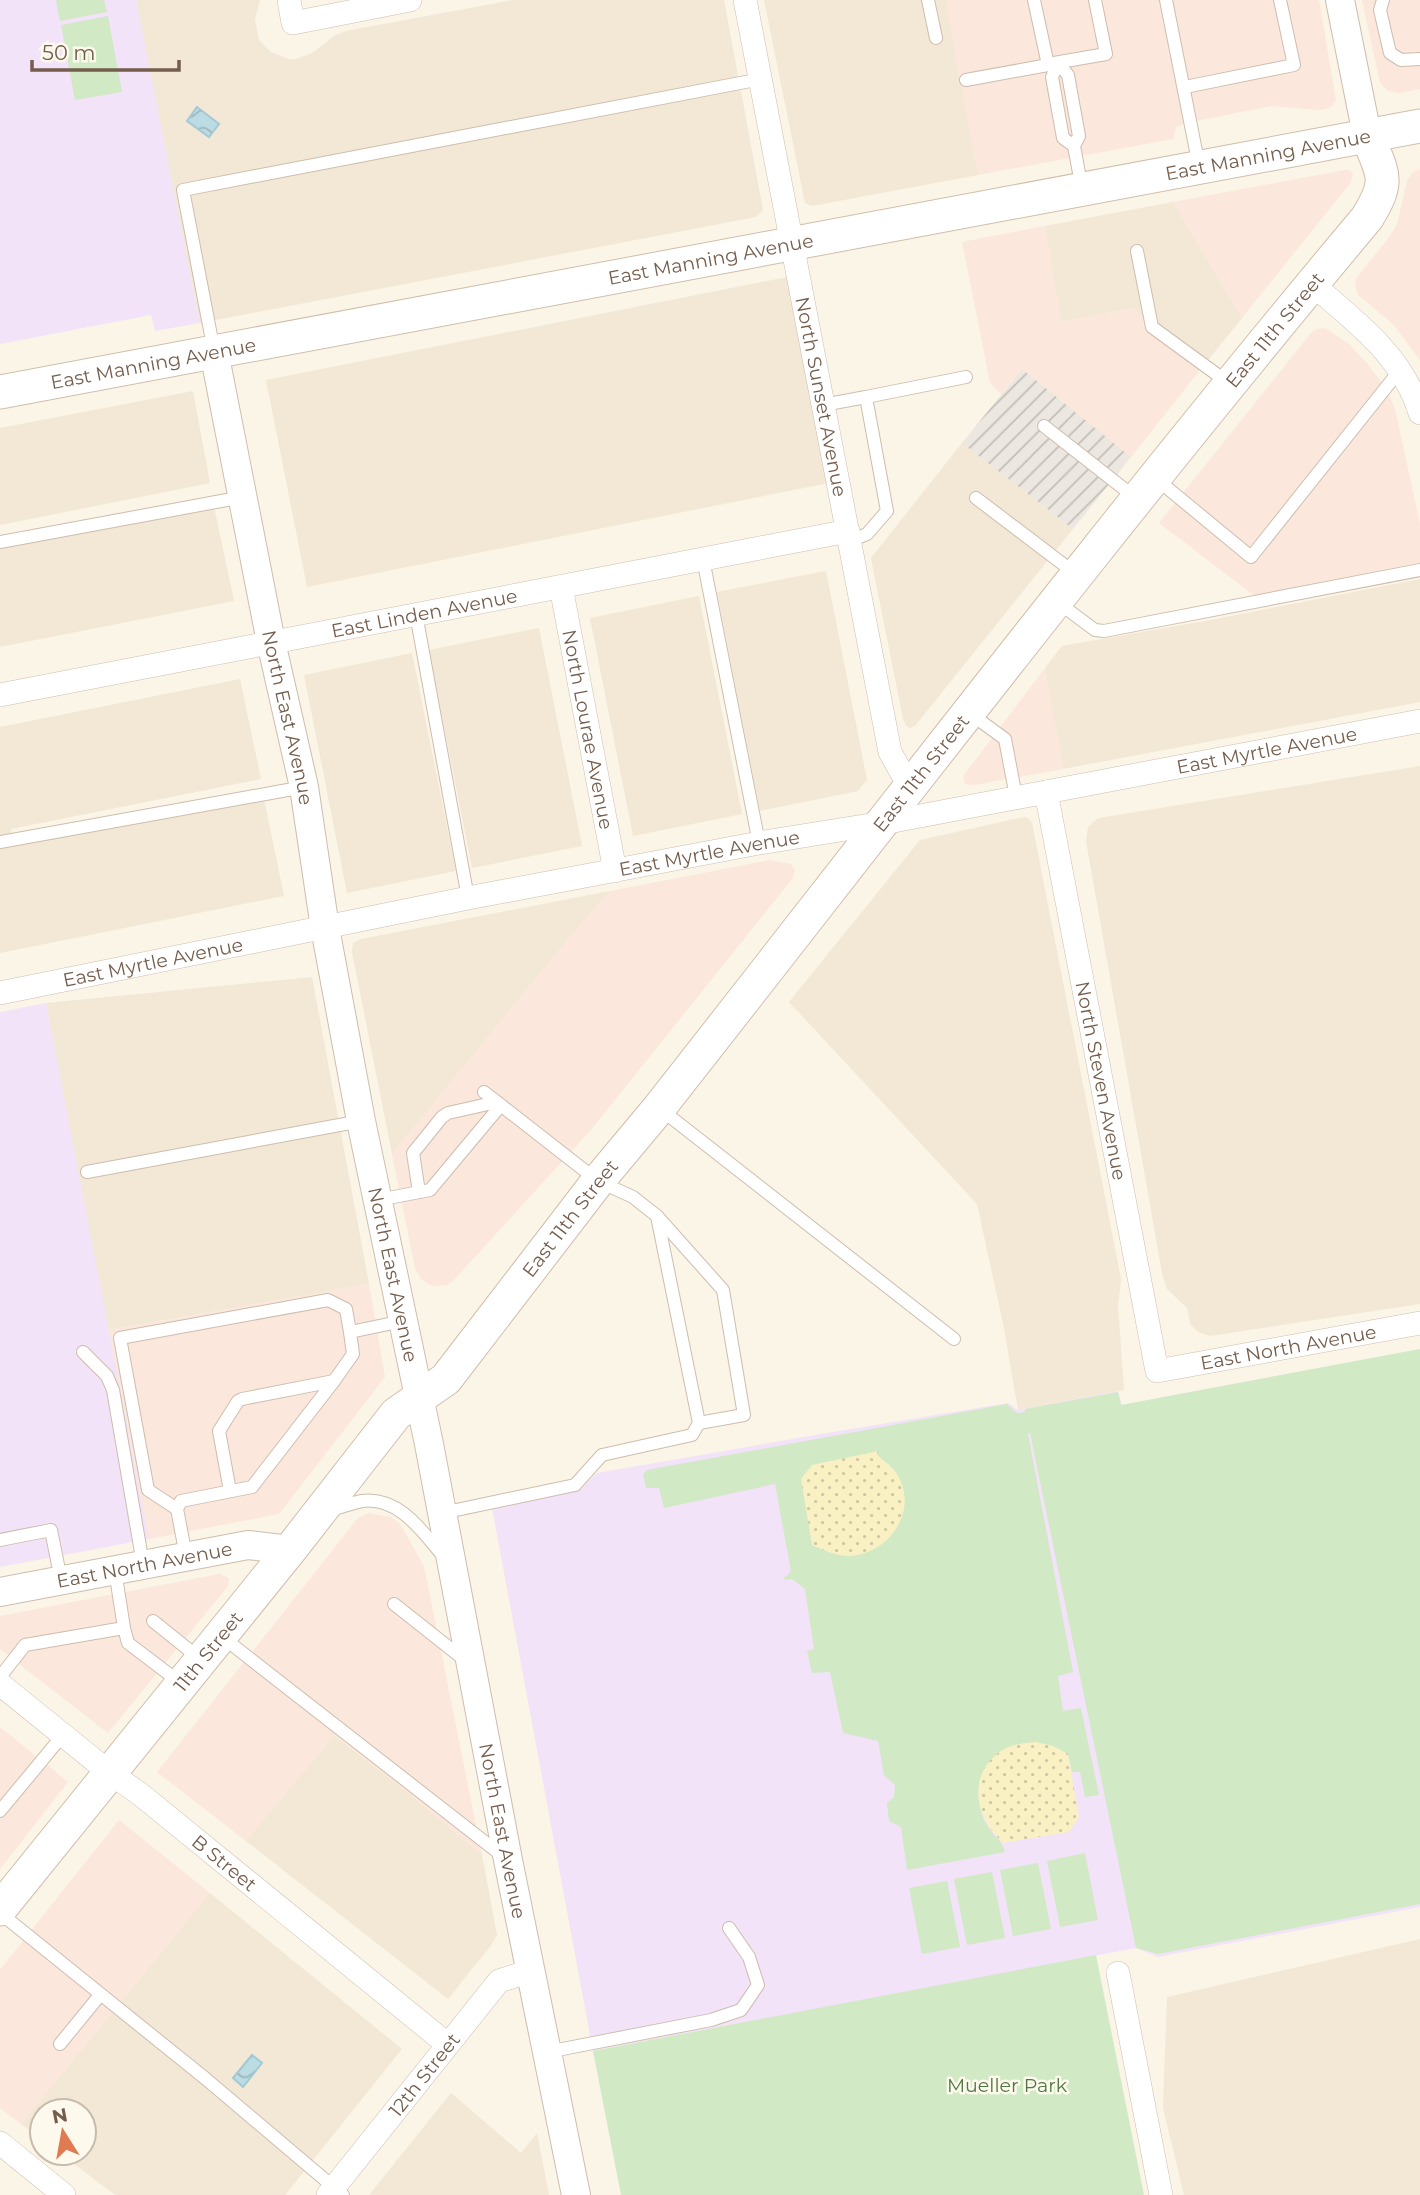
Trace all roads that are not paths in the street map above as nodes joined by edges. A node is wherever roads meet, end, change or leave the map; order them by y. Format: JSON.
{"nodes":[{"id":1,"x":289,"y":0,"type":"edge"},
{"id":2,"x":410,"y":0,"type":"edge"},
{"id":3,"x":745,"y":0,"type":"edge"},
{"id":4,"x":928,"y":0,"type":"edge"},
{"id":5,"x":1034,"y":0,"type":"edge"},
{"id":6,"x":1095,"y":0,"type":"edge"},
{"id":7,"x":1166,"y":0,"type":"edge"},
{"id":8,"x":1280,"y":0,"type":"edge"},
{"id":9,"x":1340,"y":0,"type":"edge"},
{"id":10,"x":1383,"y":0,"type":"edge"},
{"id":11,"x":936,"y":37,"type":"dead end"},
{"id":12,"x":1420,"y":59,"type":"edge"},
{"id":13,"x":1053,"y":64,"type":"junction"},
{"id":14,"x":761,"y":79,"type":"junction"},
{"id":15,"x":966,"y":80,"type":"dead end"},
{"id":16,"x":1185,"y":87,"type":"junction"},
{"id":17,"x":1420,"y":126,"type":"edge"},
{"id":18,"x":1367,"y":135,"type":"junction"},
{"id":19,"x":1199,"y":166,"type":"junction"},
{"id":20,"x":1082,"y":189,"type":"junction"},
{"id":21,"x":792,"y":243,"type":"junction"},
{"id":22,"x":1137,"y":251,"type":"dead end"},
{"id":23,"x":1312,"y":284,"type":"junction"},
{"id":24,"x":214,"y":352,"type":"junction"},
{"id":25,"x":1400,"y":370,"type":"junction"},
{"id":26,"x":966,"y":377,"type":"dead end"},
{"id":27,"x":1230,"y":384,"type":"junction"},
{"id":28,"x":0,"y":392,"type":"edge"},
{"id":29,"x":866,"y":397,"type":"junction"},
{"id":30,"x":823,"y":405,"type":"junction"},
{"id":31,"x":1420,"y":414,"type":"edge"},
{"id":32,"x":1044,"y":426,"type":"dead end"},
{"id":33,"x":1145,"y":488,"type":"junction"},
{"id":34,"x":243,"y":497,"type":"junction"},
{"id":35,"x":976,"y":498,"type":"dead end"},
{"id":36,"x":849,"y":536,"type":"junction"},
{"id":37,"x":0,"y":542,"type":"edge"},
{"id":38,"x":704,"y":559,"type":"junction"},
{"id":39,"x":1420,"y":570,"type":"edge"},
{"id":40,"x":1076,"y":575,"type":"junction"},
{"id":41,"x":561,"y":587,"type":"junction"},
{"id":42,"x":1055,"y":601,"type":"junction"},
{"id":43,"x":416,"y":614,"type":"junction"},
{"id":44,"x":271,"y":642,"type":"junction"},
{"id":45,"x":0,"y":695,"type":"edge"},
{"id":46,"x":968,"y":712,"type":"junction"},
{"id":47,"x":1420,"y":721,"type":"edge"},
{"id":48,"x":303,"y":788,"type":"junction"},
{"id":49,"x":909,"y":788,"type":"junction"},
{"id":50,"x":1046,"y":792,"type":"junction"},
{"id":51,"x":1016,"y":797,"type":"junction"},
{"id":52,"x":883,"y":823,"type":"junction"},
{"id":53,"x":0,"y":842,"type":"edge"},
{"id":54,"x":759,"y":843,"type":"junction"},
{"id":55,"x":615,"y":871,"type":"junction"},
{"id":56,"x":468,"y":898,"type":"junction"},
{"id":57,"x":326,"y":928,"type":"junction"},
{"id":58,"x":0,"y":993,"type":"edge"},
{"id":59,"x":484,"y":1093,"type":"dead end"},
{"id":60,"x":499,"y":1104,"type":"junction"},
{"id":61,"x":659,"y":1108,"type":"junction"},
{"id":62,"x":361,"y":1121,"type":"junction"},
{"id":63,"x":87,"y":1172,"type":"dead end"},
{"id":64,"x":598,"y":1181,"type":"junction"},
{"id":65,"x":419,"y":1192,"type":"junction"},
{"id":66,"x":378,"y":1200,"type":"junction"},
{"id":67,"x":657,"y":1216,"type":"junction"},
{"id":68,"x":403,"y":1321,"type":"junction"},
{"id":69,"x":1420,"y":1324,"type":"edge"},
{"id":70,"x":350,"y":1332,"type":"junction"},
{"id":71,"x":954,"y":1339,"type":"dead end"},
{"id":72,"x":83,"y":1352,"type":"dead end"},
{"id":73,"x":1157,"y":1371,"type":"joint"},
{"id":74,"x":334,"y":1381,"type":"junction"},
{"id":75,"x":419,"y":1398,"type":"junction"},
{"id":76,"x":699,"y":1423,"type":"junction"},
{"id":77,"x":230,"y":1491,"type":"junction"},
{"id":78,"x":177,"y":1509,"type":"junction"},
{"id":79,"x":319,"y":1513,"type":"junction"},
{"id":80,"x":442,"y":1513,"type":"junction"},
{"id":81,"x":0,"y":1540,"type":"edge"},
{"id":82,"x":290,"y":1550,"type":"junction"},
{"id":83,"x":186,"y":1556,"type":"junction"},
{"id":84,"x":143,"y":1564,"type":"junction"},
{"id":85,"x":452,"y":1566,"type":"junction"},
{"id":86,"x":115,"y":1570,"type":"junction"},
{"id":87,"x":61,"y":1580,"type":"junction"},
{"id":88,"x":0,"y":1592,"type":"edge"},
{"id":89,"x":394,"y":1605,"type":"dead end"},
{"id":90,"x":153,"y":1621,"type":"dead end"},
{"id":91,"x":124,"y":1628,"type":"junction"},
{"id":92,"x":201,"y":1660,"type":"junction"},
{"id":93,"x":471,"y":1665,"type":"junction"},
{"id":94,"x":0,"y":1677,"type":"edge"},
{"id":95,"x":0,"y":1684,"type":"edge"},
{"id":96,"x":63,"y":1735,"type":"junction"},
{"id":97,"x":110,"y":1773,"type":"junction"},
{"id":98,"x":0,"y":1811,"type":"edge"},
{"id":99,"x":508,"y":1860,"type":"junction"},
{"id":100,"x":0,"y":1911,"type":"edge"},
{"id":101,"x":729,"y":1928,"type":"dead end"},
{"id":102,"x":530,"y":1971,"type":"junction"},
{"id":103,"x":1118,"y":1973,"type":"dead end"},
{"id":104,"x":100,"y":1995,"type":"junction"},
{"id":105,"x":60,"y":2044,"type":"dead end"},
{"id":106,"x":447,"y":2044,"type":"junction"},
{"id":107,"x":547,"y":2052,"type":"junction"},
{"id":108,"x":0,"y":2143,"type":"edge"},
{"id":109,"x":335,"y":2193,"type":"edge"},
{"id":110,"x":64,"y":2195,"type":"edge"},
{"id":111,"x":576,"y":2195,"type":"edge"},
{"id":112,"x":1161,"y":2195,"type":"edge"}],
"edges":[{"from":1,"to":2,"type":"street"},
{"from":3,"to":14,"type":"street","name":"North Sunset Avenue"},
{"from":4,"to":11,"type":"lane"},
{"from":5,"to":13,"type":"lane"},
{"from":6,"to":13,"type":"lane"},
{"from":7,"to":16,"type":"lane"},
{"from":8,"to":16,"type":"lane"},
{"from":9,"to":18,"type":"street"},
{"from":10,"to":12,"type":"lane"},
{"from":13,"to":15,"type":"lane"},
{"from":13,"to":20,"type":"lane"},
{"from":14,"to":21,"type":"street","name":"North Sunset Avenue"},
{"from":14,"to":24,"type":"lane"},
{"from":16,"to":19,"type":"lane"},
{"from":17,"to":18,"type":"main road","name":"East Manning Avenue"},
{"from":18,"to":19,"type":"main road","name":"East Manning Avenue"},
{"from":18,"to":23,"type":"main road","name":"East 11th Street"},
{"from":19,"to":20,"type":"main road","name":"East Manning Avenue"},
{"from":20,"to":21,"type":"main road","name":"East Manning Avenue"},
{"from":21,"to":24,"type":"main road","name":"East Manning Avenue"},
{"from":21,"to":30,"type":"street","name":"North Sunset Avenue"},
{"from":22,"to":27,"type":"lane"},
{"from":23,"to":25,"type":"street"},
{"from":23,"to":27,"type":"main road","name":"East 11th Street"},
{"from":24,"to":28,"type":"main road","name":"East Manning Avenue"},
{"from":24,"to":34,"type":"street","name":"North East Avenue"},
{"from":25,"to":31,"type":"street"},
{"from":25,"to":33,"type":"lane"},
{"from":26,"to":29,"type":"lane"},
{"from":27,"to":33,"type":"main road","name":"East 11th Street"},
{"from":29,"to":30,"type":"lane"},
{"from":29,"to":36,"type":"lane"},
{"from":30,"to":36,"type":"street","name":"North Sunset Avenue"},
{"from":32,"to":33,"type":"lane"},
{"from":33,"to":40,"type":"main road","name":"East 11th Street"},
{"from":34,"to":37,"type":"lane"},
{"from":34,"to":44,"type":"street","name":"North East Avenue"},
{"from":35,"to":40,"type":"lane"},
{"from":36,"to":38,"type":"street","name":"East Linden Avenue"},
{"from":36,"to":49,"type":"street","name":"North Sunset Avenue"},
{"from":38,"to":41,"type":"street","name":"East Linden Avenue"},
{"from":38,"to":54,"type":"lane"},
{"from":39,"to":42,"type":"lane"},
{"from":40,"to":42,"type":"main road","name":"East 11th Street"},
{"from":41,"to":43,"type":"street","name":"East Linden Avenue"},
{"from":41,"to":55,"type":"street","name":"North Lourae Avenue"},
{"from":42,"to":46,"type":"main road","name":"East 11th Street"},
{"from":43,"to":44,"type":"street","name":"East Linden Avenue"},
{"from":43,"to":56,"type":"lane"},
{"from":44,"to":45,"type":"street","name":"East Linden Avenue"},
{"from":44,"to":48,"type":"street","name":"North East Avenue"},
{"from":46,"to":49,"type":"main road","name":"East 11th Street"},
{"from":46,"to":51,"type":"lane"},
{"from":47,"to":50,"type":"street","name":"East Myrtle Avenue"},
{"from":48,"to":53,"type":"lane"},
{"from":48,"to":57,"type":"street","name":"North East Avenue"},
{"from":49,"to":52,"type":"main road","name":"East 11th Street"},
{"from":50,"to":51,"type":"street","name":"East Myrtle Avenue"},
{"from":50,"to":73,"type":"street","name":"North Steven Avenue"},
{"from":51,"to":52,"type":"street","name":"East Myrtle Avenue"},
{"from":52,"to":54,"type":"street","name":"East Myrtle Avenue"},
{"from":52,"to":61,"type":"main road","name":"East 11th Street"},
{"from":54,"to":55,"type":"street","name":"East Myrtle Avenue"},
{"from":55,"to":56,"type":"street","name":"East Myrtle Avenue"},
{"from":56,"to":57,"type":"street","name":"East Myrtle Avenue"},
{"from":57,"to":58,"type":"street","name":"East Myrtle Avenue"},
{"from":57,"to":62,"type":"street","name":"North East Avenue"},
{"from":59,"to":60,"type":"lane"},
{"from":60,"to":64,"type":"lane"},
{"from":60,"to":65,"type":"lane"},
{"from":60,"to":65,"type":"lane"},
{"from":61,"to":64,"type":"main road","name":"East 11th Street"},
{"from":61,"to":71,"type":"lane"},
{"from":62,"to":63,"type":"lane"},
{"from":62,"to":66,"type":"street","name":"North East Avenue"},
{"from":64,"to":67,"type":"lane"},
{"from":64,"to":75,"type":"main road","name":"East 11th Street"},
{"from":65,"to":66,"type":"lane"},
{"from":66,"to":68,"type":"street","name":"North East Avenue"},
{"from":67,"to":76,"type":"lane"},
{"from":67,"to":76,"type":"lane"},
{"from":68,"to":70,"type":"lane"},
{"from":68,"to":75,"type":"street","name":"North East Avenue"},
{"from":69,"to":73,"type":"street","name":"East North Avenue"},
{"from":70,"to":74,"type":"lane"},
{"from":70,"to":78,"type":"lane"},
{"from":72,"to":84,"type":"lane"},
{"from":74,"to":77,"type":"lane"},
{"from":74,"to":77,"type":"lane"},
{"from":75,"to":79,"type":"main road","name":"11th Street"},
{"from":75,"to":80,"type":"street","name":"North East Avenue"},
{"from":76,"to":80,"type":"lane"},
{"from":77,"to":78,"type":"lane"},
{"from":78,"to":83,"type":"lane"},
{"from":79,"to":82,"type":"main road","name":"11th Street"},
{"from":79,"to":85,"type":"lane"},
{"from":80,"to":85,"type":"street","name":"North East Avenue"},
{"from":81,"to":87,"type":"lane"},
{"from":82,"to":83,"type":"street","name":"East North Avenue"},
{"from":82,"to":92,"type":"main road","name":"11th Street"},
{"from":83,"to":84,"type":"street","name":"East North Avenue"},
{"from":84,"to":86,"type":"street","name":"East North Avenue"},
{"from":85,"to":93,"type":"street","name":"North East Avenue"},
{"from":86,"to":87,"type":"street","name":"East North Avenue"},
{"from":86,"to":91,"type":"lane"},
{"from":87,"to":88,"type":"street","name":"East North Avenue"},
{"from":89,"to":93,"type":"lane"},
{"from":90,"to":92,"type":"lane"},
{"from":91,"to":92,"type":"lane"},
{"from":91,"to":94,"type":"lane"},
{"from":92,"to":97,"type":"main road","name":"11th Street"},
{"from":92,"to":99,"type":"lane"},
{"from":93,"to":99,"type":"street","name":"North East Avenue"},
{"from":95,"to":96,"type":"street","name":"B Street"},
{"from":96,"to":97,"type":"street","name":"B Street"},
{"from":96,"to":98,"type":"lane"},
{"from":97,"to":100,"type":"main road","name":"11th Street"},
{"from":97,"to":106,"type":"street","name":"B Street"},
{"from":99,"to":102,"type":"street","name":"North East Avenue"},
{"from":100,"to":104,"type":"lane"},
{"from":101,"to":107,"type":"lane"},
{"from":102,"to":106,"type":"street","name":"12th Street"},
{"from":102,"to":107,"type":"street","name":"North East Avenue"},
{"from":103,"to":112,"type":"street"},
{"from":104,"to":105,"type":"lane"},
{"from":104,"to":109,"type":"lane"},
{"from":106,"to":109,"type":"street","name":"12th Street"},
{"from":107,"to":111,"type":"street","name":"North East Avenue"},
{"from":108,"to":110,"type":"street"}]}
